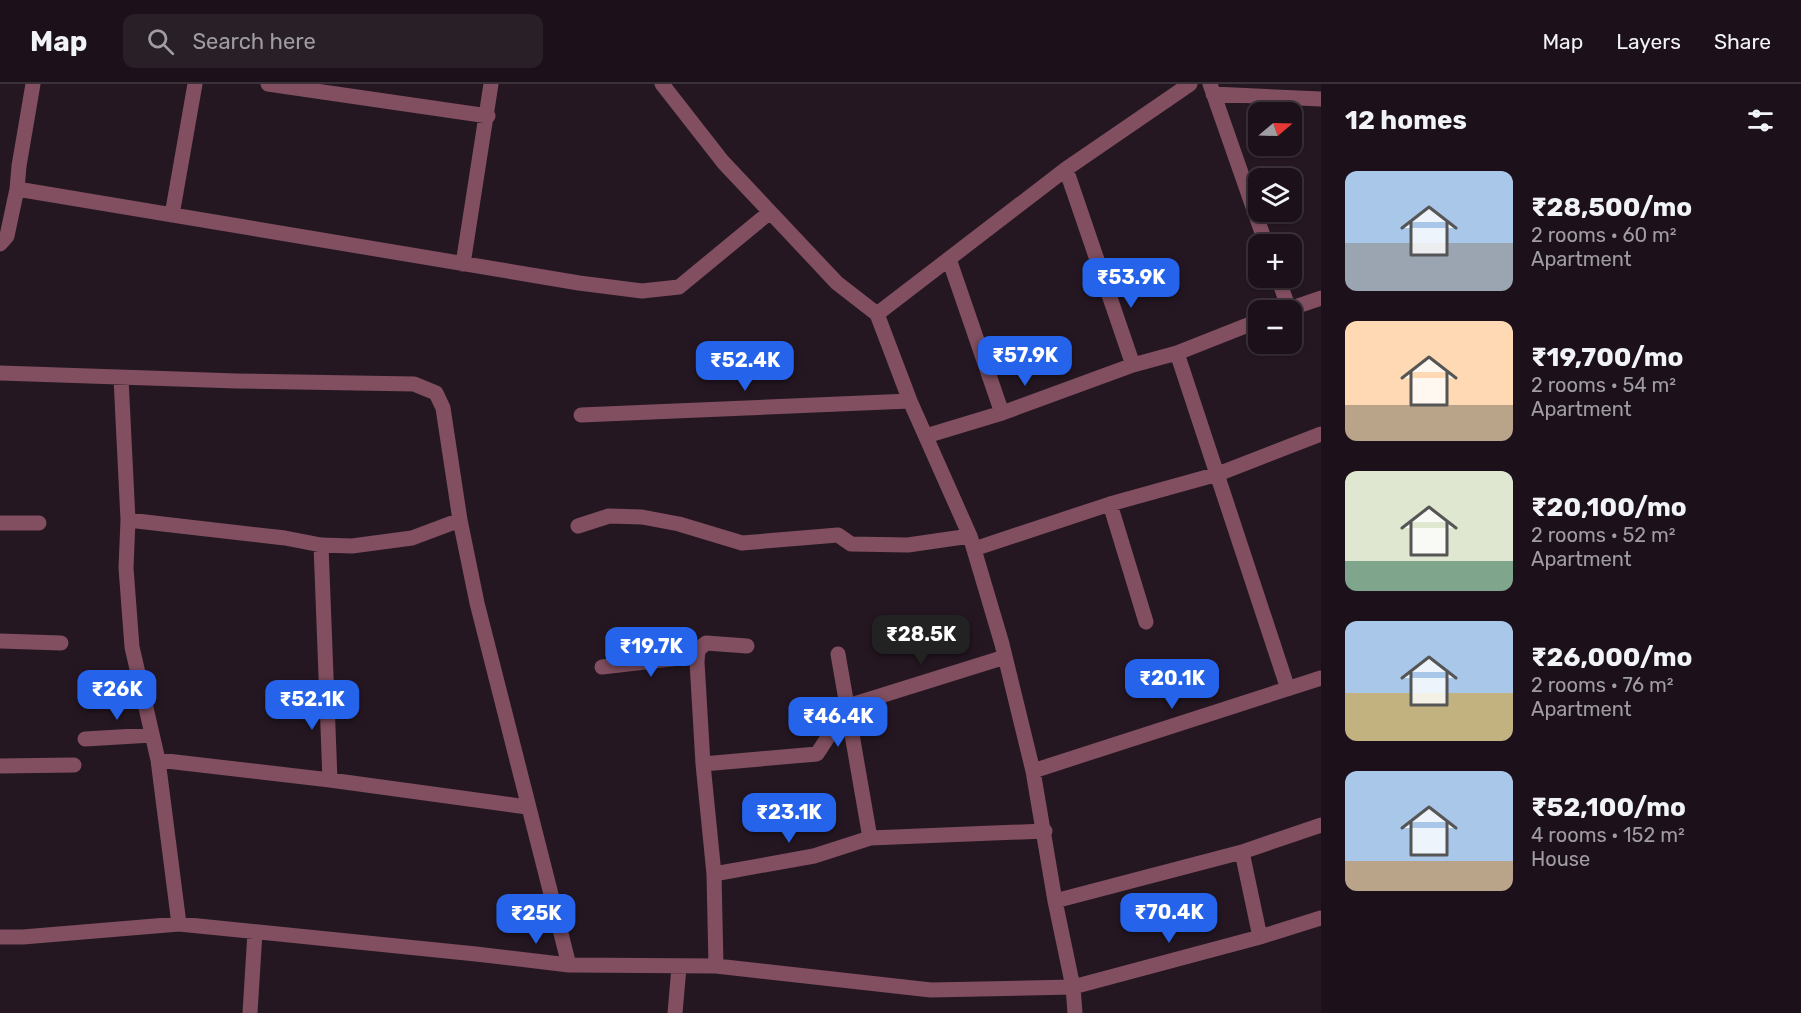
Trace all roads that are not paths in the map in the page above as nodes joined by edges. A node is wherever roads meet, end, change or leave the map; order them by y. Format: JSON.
{"nodes":[{"id":1,"x":33,"y":84,"type":"edge"},
{"id":2,"x":195,"y":84,"type":"edge"},
{"id":3,"x":268,"y":84,"type":"edge"},
{"id":4,"x":491,"y":84,"type":"edge"},
{"id":5,"x":662,"y":84,"type":"edge"},
{"id":6,"x":1190,"y":84,"type":"edge"},
{"id":7,"x":1211,"y":89,"type":"edge"},
{"id":8,"x":1321,"y":99,"type":"edge"},
{"id":9,"x":488,"y":116,"type":"junction"},
{"id":10,"x":1066,"y":169,"type":"junction"},
{"id":11,"x":17,"y":189,"type":"junction"},
{"id":12,"x":770,"y":212,"type":"junction"},
{"id":13,"x":172,"y":215,"type":"junction"},
{"id":14,"x":1262,"y":234,"type":"edge"},
{"id":15,"x":0,"y":244,"type":"edge"},
{"id":16,"x":949,"y":259,"type":"junction"},
{"id":17,"x":463,"y":264,"type":"junction"},
{"id":18,"x":1321,"y":298,"type":"edge"},
{"id":19,"x":1302,"y":305,"type":"edge"},
{"id":20,"x":877,"y":314,"type":"junction"},
{"id":21,"x":1248,"y":325,"type":"edge"},
{"id":22,"x":1177,"y":353,"type":"junction"},
{"id":23,"x":1133,"y":365,"type":"junction"},
{"id":24,"x":0,"y":373,"type":"edge"},
{"id":25,"x":121,"y":378,"type":"junction"},
{"id":26,"x":910,"y":401,"type":"junction"},
{"id":27,"x":1002,"y":413,"type":"junction"},
{"id":28,"x":581,"y":415,"type":"dead end"},
{"id":29,"x":1321,"y":434,"type":"edge"},
{"id":30,"x":926,"y":436,"type":"junction"},
{"id":31,"x":1218,"y":474,"type":"junction"},
{"id":32,"x":1110,"y":504,"type":"junction"},
{"id":33,"x":128,"y":520,"type":"junction"},
{"id":34,"x":460,"y":520,"type":"junction"},
{"id":35,"x":0,"y":523,"type":"edge"},
{"id":36,"x":39,"y":523,"type":"dead end"},
{"id":37,"x":578,"y":526,"type":"dead end"},
{"id":38,"x":972,"y":543,"type":"junction"},
{"id":39,"x":321,"y":545,"type":"junction"},
{"id":40,"x":1146,"y":622,"type":"dead end"},
{"id":41,"x":0,"y":641,"type":"edge"},
{"id":42,"x":61,"y":643,"type":"dead end"},
{"id":43,"x":747,"y":646,"type":"dead end"},
{"id":44,"x":838,"y":654,"type":"dead end"},
{"id":45,"x":697,"y":656,"type":"junction"},
{"id":46,"x":1005,"y":657,"type":"junction"},
{"id":47,"x":602,"y":667,"type":"dead end"},
{"id":48,"x":1321,"y":678,"type":"edge"},
{"id":49,"x":1288,"y":689,"type":"junction"},
{"id":50,"x":848,"y":706,"type":"junction"},
{"id":51,"x":152,"y":735,"type":"junction"},
{"id":52,"x":85,"y":739,"type":"dead end"},
{"id":53,"x":158,"y":760,"type":"junction"},
{"id":54,"x":703,"y":764,"type":"junction"},
{"id":55,"x":74,"y":765,"type":"dead end"},
{"id":56,"x":0,"y":766,"type":"edge"},
{"id":57,"x":1033,"y":771,"type":"junction"},
{"id":58,"x":330,"y":780,"type":"junction"},
{"id":59,"x":527,"y":807,"type":"junction"},
{"id":60,"x":1321,"y":825,"type":"edge"},
{"id":61,"x":1045,"y":831,"type":"junction"},
{"id":62,"x":870,"y":838,"type":"junction"},
{"id":63,"x":1242,"y":852,"type":"junction"},
{"id":64,"x":714,"y":874,"type":"junction"},
{"id":65,"x":1055,"y":901,"type":"junction"},
{"id":66,"x":1321,"y":918,"type":"edge"},
{"id":67,"x":180,"y":924,"type":"junction"},
{"id":68,"x":255,"y":932,"type":"junction"},
{"id":69,"x":0,"y":937,"type":"edge"},
{"id":70,"x":1260,"y":937,"type":"junction"},
{"id":71,"x":569,"y":965,"type":"junction"},
{"id":72,"x":716,"y":966,"type":"junction"},
{"id":73,"x":679,"y":967,"type":"junction"},
{"id":74,"x":1073,"y":987,"type":"junction"},
{"id":75,"x":250,"y":1013,"type":"edge"},
{"id":76,"x":675,"y":1013,"type":"edge"},
{"id":77,"x":1075,"y":1013,"type":"edge"}],
"edges":[{"from":1,"to":11,"type":"street"},
{"from":2,"to":13,"type":"street"},
{"from":3,"to":9,"type":"street"},
{"from":4,"to":9,"type":"street"},
{"from":5,"to":12,"type":"street"},
{"from":6,"to":10,"type":"street"},
{"from":7,"to":8,"type":"street"},
{"from":7,"to":14,"type":"street"},
{"from":9,"to":17,"type":"street"},
{"from":10,"to":16,"type":"street"},
{"from":10,"to":23,"type":"street"},
{"from":11,"to":13,"type":"street"},
{"from":11,"to":15,"type":"street"},
{"from":12,"to":17,"type":"street"},
{"from":12,"to":20,"type":"street"},
{"from":13,"to":17,"type":"street"},
{"from":16,"to":20,"type":"street"},
{"from":16,"to":27,"type":"street"},
{"from":18,"to":19,"type":"street"},
{"from":20,"to":26,"type":"street"},
{"from":21,"to":22,"type":"street"},
{"from":22,"to":23,"type":"street"},
{"from":22,"to":31,"type":"street"},
{"from":23,"to":27,"type":"street"},
{"from":24,"to":25,"type":"street"},
{"from":25,"to":33,"type":"street"},
{"from":25,"to":34,"type":"street"},
{"from":26,"to":28,"type":"street"},
{"from":26,"to":30,"type":"street"},
{"from":27,"to":30,"type":"street"},
{"from":29,"to":31,"type":"street"},
{"from":30,"to":38,"type":"street"},
{"from":31,"to":32,"type":"street"},
{"from":31,"to":49,"type":"street"},
{"from":32,"to":38,"type":"street"},
{"from":32,"to":40,"type":"street"},
{"from":33,"to":39,"type":"street"},
{"from":33,"to":51,"type":"street"},
{"from":34,"to":39,"type":"street"},
{"from":34,"to":59,"type":"street"},
{"from":35,"to":36,"type":"street"},
{"from":37,"to":38,"type":"street"},
{"from":38,"to":46,"type":"street"},
{"from":39,"to":58,"type":"street"},
{"from":41,"to":42,"type":"street"},
{"from":43,"to":45,"type":"street"},
{"from":44,"to":50,"type":"street"},
{"from":45,"to":47,"type":"street"},
{"from":45,"to":54,"type":"street"},
{"from":46,"to":50,"type":"street"},
{"from":46,"to":57,"type":"street"},
{"from":48,"to":49,"type":"street"},
{"from":49,"to":57,"type":"street"},
{"from":50,"to":54,"type":"street"},
{"from":50,"to":62,"type":"street"},
{"from":51,"to":52,"type":"street"},
{"from":51,"to":53,"type":"street"},
{"from":53,"to":58,"type":"street"},
{"from":53,"to":67,"type":"street"},
{"from":54,"to":64,"type":"street"},
{"from":55,"to":56,"type":"street"},
{"from":57,"to":61,"type":"street"},
{"from":58,"to":59,"type":"street"},
{"from":59,"to":71,"type":"street"},
{"from":60,"to":63,"type":"street"},
{"from":61,"to":62,"type":"street"},
{"from":61,"to":65,"type":"street"},
{"from":62,"to":64,"type":"street"},
{"from":63,"to":65,"type":"street"},
{"from":63,"to":70,"type":"street"},
{"from":64,"to":72,"type":"street"},
{"from":65,"to":74,"type":"street"},
{"from":66,"to":70,"type":"street"},
{"from":67,"to":68,"type":"street"},
{"from":67,"to":69,"type":"street"},
{"from":68,"to":71,"type":"street"},
{"from":68,"to":75,"type":"street"},
{"from":70,"to":74,"type":"street"},
{"from":71,"to":73,"type":"street"},
{"from":72,"to":73,"type":"street"},
{"from":72,"to":74,"type":"street"},
{"from":73,"to":76,"type":"street"},
{"from":74,"to":77,"type":"street"}]}
